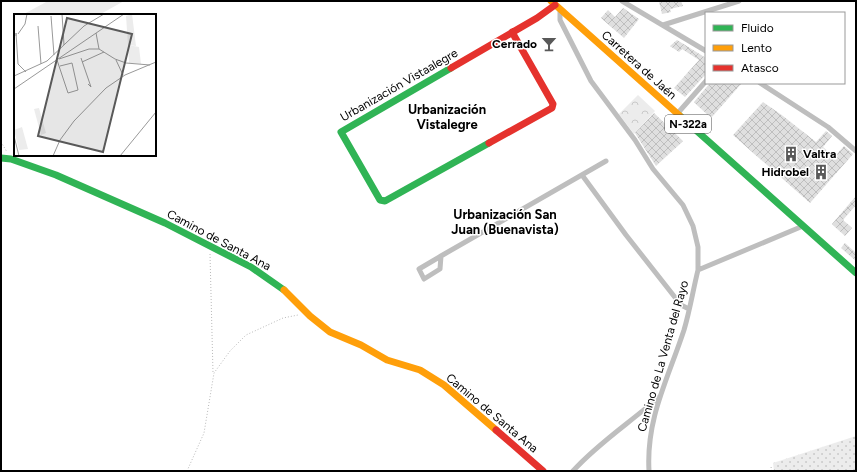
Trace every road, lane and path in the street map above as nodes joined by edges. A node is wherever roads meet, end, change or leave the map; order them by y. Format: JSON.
{"nodes":[{"id":1,"x":622,"y":1,"type":"edge"},
{"id":2,"x":739,"y":1,"type":"edge"},
{"id":3,"x":555,"y":5,"type":"edge"},
{"id":4,"x":663,"y":25,"type":"junction"},
{"id":5,"x":512,"y":32,"type":"junction"},
{"id":6,"x":705,"y":50,"type":"edge"},
{"id":7,"x":705,"y":82,"type":"edge"},
{"id":8,"x":762,"y":84,"type":"edge"},
{"id":9,"x":677,"y":114,"type":"junction"},
{"id":10,"x":1,"y":142,"type":"edge"},
{"id":11,"x":856,"y":151,"type":"edge"},
{"id":12,"x":1,"y":158,"type":"edge"},
{"id":13,"x":11,"y":159,"type":"junction"},
{"id":14,"x":606,"y":161,"type":"dead end"},
{"id":15,"x":582,"y":175,"type":"junction"},
{"id":16,"x":803,"y":226,"type":"junction"},
{"id":17,"x":208,"y":245,"type":"junction"},
{"id":18,"x":441,"y":256,"type":"junction"},
{"id":19,"x":698,"y":270,"type":"junction"},
{"id":20,"x":856,"y":273,"type":"edge"},
{"id":21,"x":689,"y":309,"type":"junction"},
{"id":22,"x":310,"y":316,"type":"junction"},
{"id":23,"x":213,"y":376,"type":"junction"},
{"id":24,"x":659,"y":396,"type":"junction"},
{"id":25,"x":771,"y":467,"type":"dead end"},
{"id":26,"x":187,"y":471,"type":"edge"},
{"id":27,"x":543,"y":471,"type":"edge"},
{"id":28,"x":573,"y":471,"type":"edge"},
{"id":29,"x":649,"y":471,"type":"edge"},
{"id":30,"x":772,"y":471,"type":"edge"}],
"edges":[{"from":1,"to":4,"type":"street"},
{"from":2,"to":4,"type":"street"},
{"from":3,"to":5,"type":"main road","name":"Urbanización Vistaalegre"},
{"from":3,"to":9,"type":"main road","name":"Carretera de Jaén","number":"N-322a"},
{"from":3,"to":19,"type":"street","name":"Camino de La Venta del Rayo"},
{"from":4,"to":6,"type":"street"},
{"from":5,"to":5,"type":"main road","name":"Urbanización Vistaalegre"},
{"from":7,"to":9,"type":"street"},
{"from":8,"to":11,"type":"street"},
{"from":9,"to":16,"type":"main road","name":"Carretera de Jaén","number":"N-322a"},
{"from":10,"to":13,"type":"path"},
{"from":12,"to":13,"type":"main road","name":"Camino de Santa Ana"},
{"from":13,"to":17,"type":"main road","name":"Camino de Santa Ana"},
{"from":14,"to":15,"type":"street"},
{"from":15,"to":18,"type":"street"},
{"from":15,"to":21,"type":"street"},
{"from":16,"to":19,"type":"street","name":"Camino de La Venta del Rayo"},
{"from":16,"to":20,"type":"main road","name":"Carretera de Jaén","number":"N-322a"},
{"from":17,"to":22,"type":"main road","name":"Camino de Santa Ana"},
{"from":17,"to":23,"type":"path"},
{"from":18,"to":18,"type":"street"},
{"from":19,"to":21,"type":"street","name":"Camino de La Venta del Rayo"},
{"from":21,"to":24,"type":"street","name":"Camino de La Venta del Rayo"},
{"from":22,"to":23,"type":"path"},
{"from":22,"to":27,"type":"main road","name":"Camino de Santa Ana"},
{"from":23,"to":26,"type":"path"},
{"from":24,"to":28,"type":"street"},
{"from":24,"to":29,"type":"street","name":"Camino de La Venta del Rayo"},
{"from":25,"to":30,"type":"path"}]}
